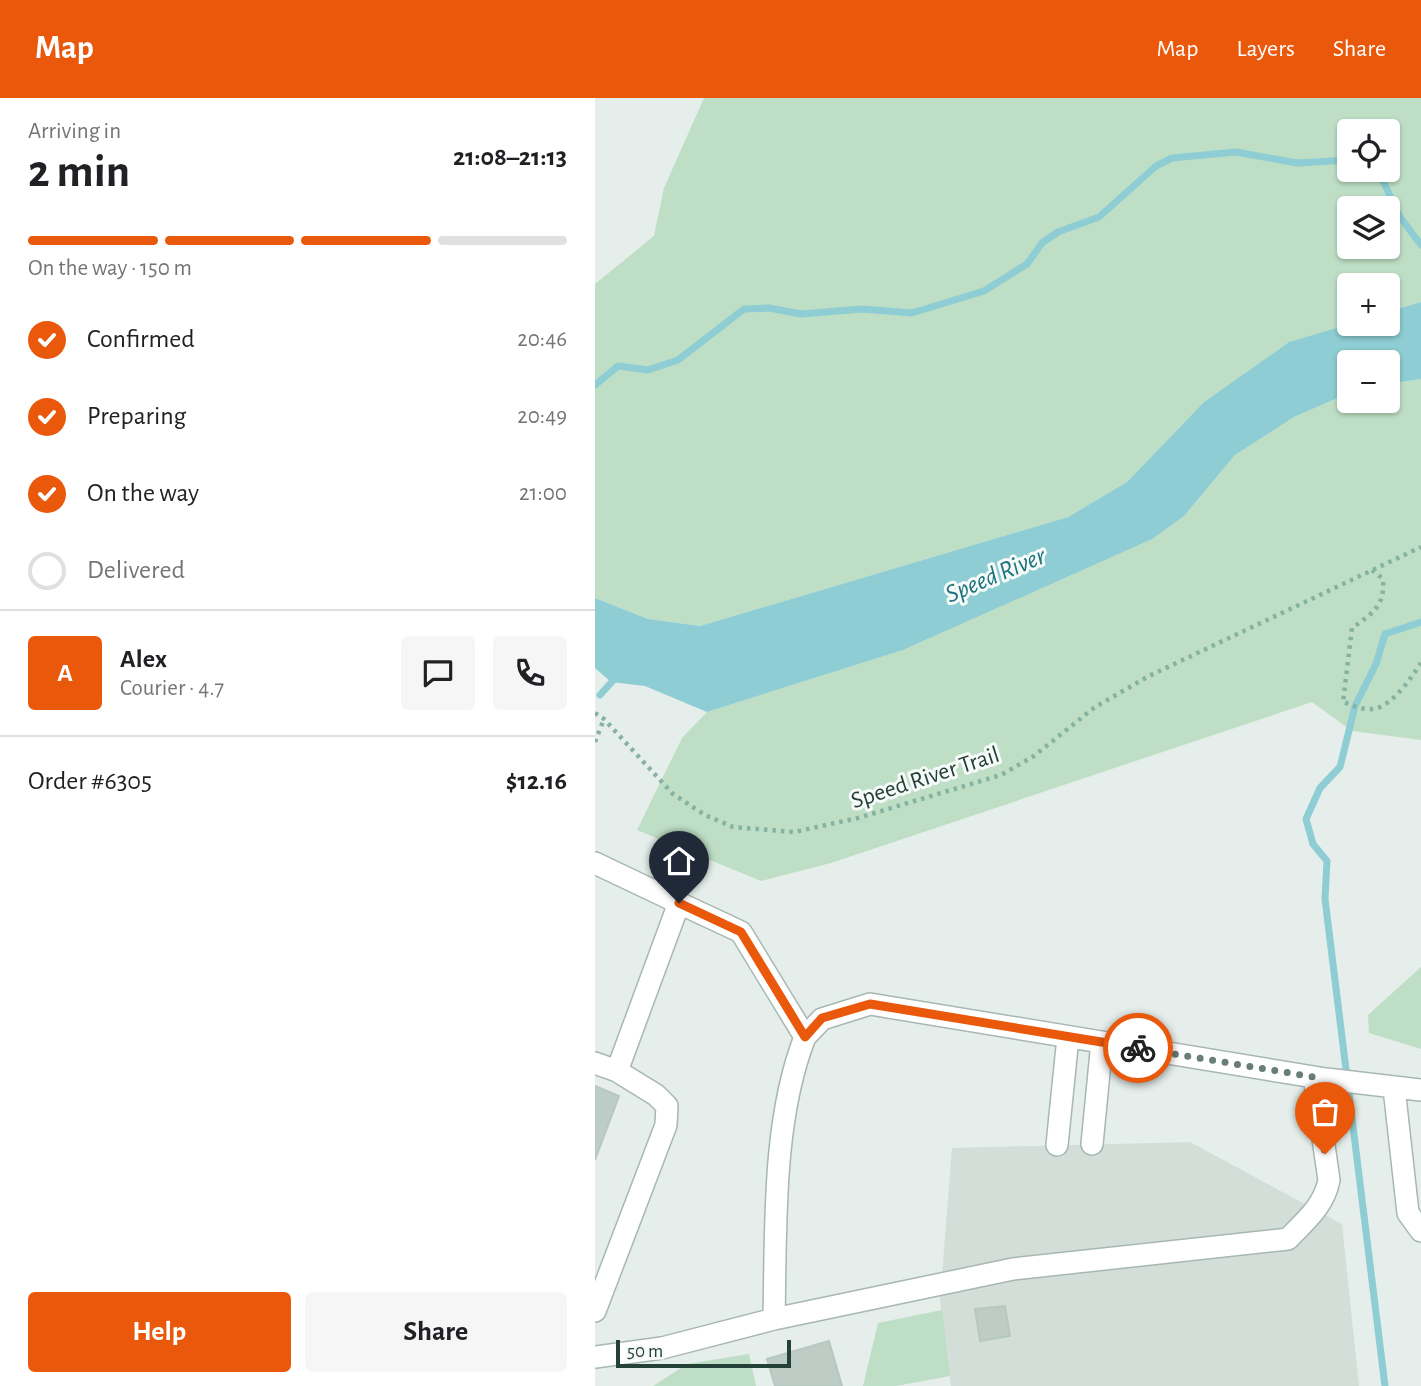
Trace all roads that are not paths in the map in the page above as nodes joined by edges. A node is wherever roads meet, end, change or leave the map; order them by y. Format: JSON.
{"nodes":[{"id":1,"x":595,"y":863,"type":"edge"},
{"id":2,"x":679,"y":903,"type":"junction"},
{"id":3,"x":805,"y":1037,"type":"junction"},
{"id":4,"x":1068,"y":1037,"type":"junction"},
{"id":5,"x":1102,"y":1042,"type":"junction"},
{"id":6,"x":595,"y":1063,"type":"edge"},
{"id":7,"x":617,"y":1071,"type":"junction"},
{"id":8,"x":1320,"y":1078,"type":"junction"},
{"id":9,"x":1394,"y":1088,"type":"junction"},
{"id":10,"x":1421,"y":1090,"type":"edge"},
{"id":11,"x":1092,"y":1144,"type":"dead end"},
{"id":12,"x":1057,"y":1145,"type":"dead end"},
{"id":13,"x":1421,"y":1231,"type":"edge"},
{"id":14,"x":595,"y":1311,"type":"edge"},
{"id":15,"x":774,"y":1319,"type":"junction"},
{"id":16,"x":595,"y":1357,"type":"edge"}],
"edges":[{"from":1,"to":2,"type":"lane"},
{"from":2,"to":3,"type":"lane"},
{"from":2,"to":7,"type":"lane"},
{"from":3,"to":4,"type":"lane"},
{"from":3,"to":15,"type":"lane"},
{"from":4,"to":5,"type":"lane"},
{"from":4,"to":12,"type":"lane"},
{"from":5,"to":8,"type":"lane"},
{"from":5,"to":11,"type":"lane"},
{"from":6,"to":7,"type":"lane"},
{"from":7,"to":14,"type":"lane"},
{"from":8,"to":9,"type":"lane"},
{"from":8,"to":15,"type":"lane"},
{"from":9,"to":10,"type":"lane"},
{"from":9,"to":13,"type":"lane"},
{"from":15,"to":16,"type":"lane"}]}
